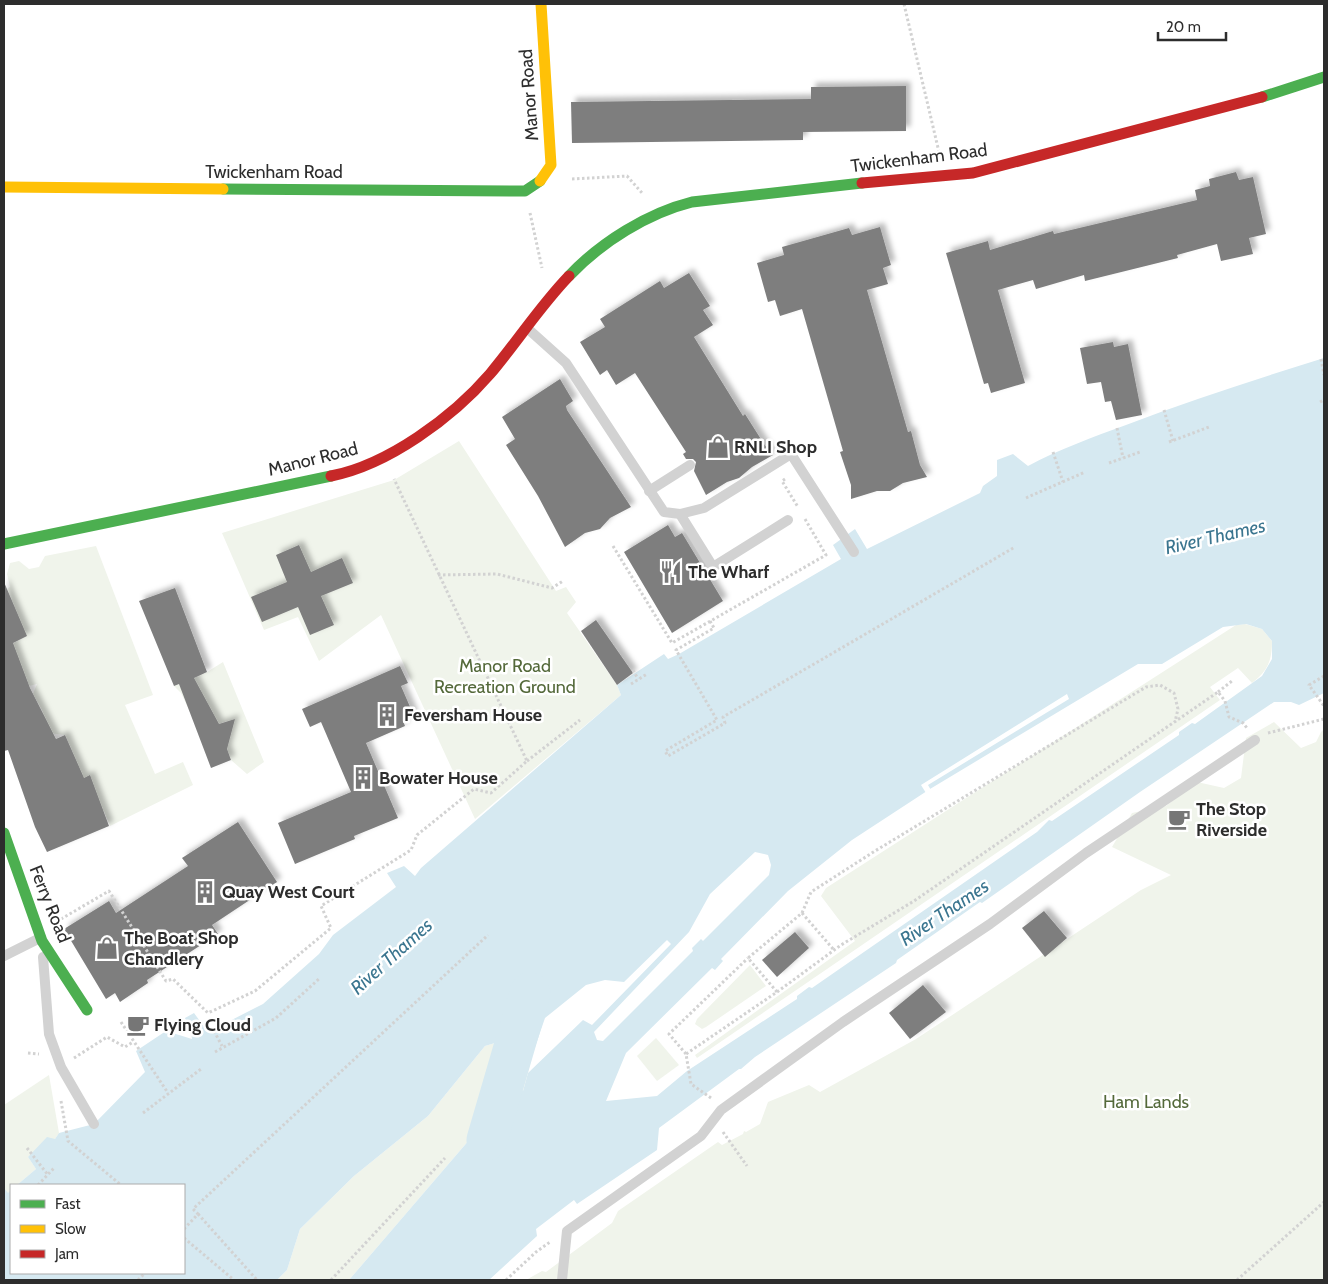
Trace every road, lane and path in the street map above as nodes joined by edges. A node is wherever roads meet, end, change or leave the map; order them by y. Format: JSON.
{"nodes":[{"id":1,"x":541,"y":4,"type":"edge"},
{"id":2,"x":904,"y":4,"type":"edge"},
{"id":3,"x":1324,"y":77,"type":"edge"},
{"id":4,"x":944,"y":175,"type":"junction"},
{"id":5,"x":569,"y":179,"type":"dead end"},
{"id":6,"x":4,"y":187,"type":"edge"},
{"id":7,"x":524,"y":191,"type":"junction"},
{"id":8,"x":661,"y":212,"type":"junction"},
{"id":9,"x":583,"y":261,"type":"joint"},
{"id":10,"x":549,"y":297,"type":"junction"},
{"id":11,"x":526,"y":327,"type":"junction"},
{"id":12,"x":1321,"y":360,"type":"dead end"},
{"id":13,"x":1324,"y":375,"type":"edge"},
{"id":14,"x":1164,"y":410,"type":"dead end"},
{"id":15,"x":1209,"y":427,"type":"dead end"},
{"id":16,"x":1117,"y":428,"type":"dead end"},
{"id":17,"x":1053,"y":452,"type":"dead end"},
{"id":18,"x":1140,"y":452,"type":"dead end"},
{"id":19,"x":385,"y":457,"type":"junction"},
{"id":20,"x":1123,"y":458,"type":"junction"},
{"id":21,"x":1109,"y":463,"type":"dead end"},
{"id":22,"x":690,"y":465,"type":"dead end"},
{"id":23,"x":1085,"y":472,"type":"dead end"},
{"id":24,"x":1063,"y":482,"type":"junction"},
{"id":25,"x":649,"y":491,"type":"junction"},
{"id":26,"x":1026,"y":498,"type":"dead end"},
{"id":27,"x":680,"y":514,"type":"junction"},
{"id":28,"x":788,"y":520,"type":"dead end"},
{"id":29,"x":4,"y":544,"type":"edge"},
{"id":30,"x":1015,"y":547,"type":"dead end"},
{"id":31,"x":854,"y":552,"type":"dead end"},
{"id":32,"x":438,"y":575,"type":"junction"},
{"id":33,"x":563,"y":582,"type":"dead end"},
{"id":34,"x":710,"y":621,"type":"dead end"},
{"id":35,"x":634,"y":670,"type":"dead end"},
{"id":36,"x":647,"y":674,"type":"dead end"},
{"id":37,"x":1324,"y":676,"type":"edge"},
{"id":38,"x":638,"y":679,"type":"junction"},
{"id":39,"x":1232,"y":681,"type":"dead end"},
{"id":40,"x":631,"y":684,"type":"dead end"},
{"id":41,"x":1218,"y":692,"type":"junction"},
{"id":42,"x":1324,"y":706,"type":"edge"},
{"id":43,"x":1324,"y":719,"type":"edge"},
{"id":44,"x":580,"y":720,"type":"dead end"},
{"id":45,"x":1174,"y":723,"type":"junction"},
{"id":46,"x":1243,"y":723,"type":"dead end"},
{"id":47,"x":1255,"y":740,"type":"joint"},
{"id":48,"x":527,"y":760,"type":"junction"},
{"id":49,"x":4,"y":833,"type":"edge"},
{"id":50,"x":802,"y":914,"type":"junction"},
{"id":51,"x":488,"y":935,"type":"dead end"},
{"id":52,"x":40,"y":937,"type":"junction"},
{"id":53,"x":834,"y":950,"type":"junction"},
{"id":54,"x":4,"y":956,"type":"edge"},
{"id":55,"x":748,"y":958,"type":"junction"},
{"id":56,"x":320,"y":978,"type":"dead end"},
{"id":57,"x":777,"y":992,"type":"junction"},
{"id":58,"x":87,"y":1010,"type":"dead end"},
{"id":59,"x":121,"y":1022,"type":"dead end"},
{"id":60,"x":214,"y":1031,"type":"dead end"},
{"id":61,"x":133,"y":1042,"type":"junction"},
{"id":62,"x":222,"y":1046,"type":"junction"},
{"id":63,"x":215,"y":1052,"type":"dead end"},
{"id":64,"x":686,"y":1054,"type":"junction"},
{"id":65,"x":61,"y":1067,"type":"junction"},
{"id":66,"x":201,"y":1069,"type":"dead end"},
{"id":67,"x":168,"y":1093,"type":"junction"},
{"id":68,"x":707,"y":1093,"type":"dead end"},
{"id":69,"x":143,"y":1113,"type":"dead end"},
{"id":70,"x":711,"y":1122,"type":"junction"},
{"id":71,"x":94,"y":1124,"type":"dead end"},
{"id":72,"x":68,"y":1140,"type":"dead end"},
{"id":73,"x":27,"y":1148,"type":"dead end"},
{"id":74,"x":446,"y":1158,"type":"dead end"},
{"id":75,"x":747,"y":1166,"type":"dead end"},
{"id":76,"x":54,"y":1168,"type":"dead end"},
{"id":77,"x":48,"y":1175,"type":"junction"},
{"id":78,"x":39,"y":1184,"type":"edge"},
{"id":79,"x":120,"y":1184,"type":"edge"},
{"id":80,"x":1324,"y":1202,"type":"edge"},
{"id":81,"x":198,"y":1214,"type":"junction"},
{"id":82,"x":185,"y":1228,"type":"edge"},
{"id":83,"x":568,"y":1231,"type":"junction"},
{"id":84,"x":185,"y":1239,"type":"edge"},
{"id":85,"x":234,"y":1280,"type":"edge"},
{"id":86,"x":257,"y":1280,"type":"edge"},
{"id":87,"x":331,"y":1280,"type":"edge"},
{"id":88,"x":506,"y":1280,"type":"edge"},
{"id":89,"x":562,"y":1280,"type":"edge"},
{"id":90,"x":1237,"y":1280,"type":"edge"}],
"edges":[{"from":1,"to":7,"type":"main road","name":"Manor Road"},
{"from":2,"to":4,"type":"path"},
{"from":3,"to":4,"type":"main road","name":"Twickenham Road"},
{"from":4,"to":8,"type":"main road","name":"Twickenham Road"},
{"from":5,"to":8,"type":"path"},
{"from":6,"to":7,"type":"main road","name":"Twickenham Road"},
{"from":7,"to":10,"type":"path"},
{"from":8,"to":9,"type":"main road","name":"Twickenham Road"},
{"from":9,"to":10,"type":"main road","name":"Manor Road"},
{"from":10,"to":11,"type":"main road","name":"Manor Road"},
{"from":11,"to":19,"type":"main road","name":"Manor Road"},
{"from":11,"to":25,"type":"lane"},
{"from":12,"to":13,"type":"path"},
{"from":14,"to":15,"type":"path"},
{"from":16,"to":20,"type":"path"},
{"from":17,"to":24,"type":"path"},
{"from":18,"to":20,"type":"path"},
{"from":19,"to":29,"type":"main road","name":"Manor Road"},
{"from":19,"to":32,"type":"path"},
{"from":20,"to":21,"type":"path"},
{"from":22,"to":25,"type":"lane"},
{"from":23,"to":24,"type":"path"},
{"from":24,"to":26,"type":"path"},
{"from":25,"to":27,"type":"lane"},
{"from":27,"to":28,"type":"lane"},
{"from":27,"to":31,"type":"lane"},
{"from":30,"to":34,"type":"path"},
{"from":32,"to":33,"type":"path"},
{"from":32,"to":48,"type":"path"},
{"from":35,"to":38,"type":"path"},
{"from":36,"to":38,"type":"path"},
{"from":37,"to":42,"type":"path"},
{"from":38,"to":40,"type":"path"},
{"from":39,"to":41,"type":"path"},
{"from":41,"to":45,"type":"path"},
{"from":41,"to":46,"type":"path"},
{"from":43,"to":47,"type":"path"},
{"from":44,"to":48,"type":"path"},
{"from":45,"to":50,"type":"path"},
{"from":45,"to":53,"type":"path"},
{"from":47,"to":70,"type":"lane"},
{"from":48,"to":52,"type":"path"},
{"from":49,"to":52,"type":"main road","name":"Ferry Road"},
{"from":50,"to":53,"type":"path"},
{"from":50,"to":55,"type":"path"},
{"from":51,"to":81,"type":"path"},
{"from":52,"to":54,"type":"lane"},
{"from":52,"to":58,"type":"main road","name":"Ferry Road"},
{"from":52,"to":65,"type":"lane"},
{"from":53,"to":57,"type":"path"},
{"from":55,"to":57,"type":"path"},
{"from":55,"to":64,"type":"path"},
{"from":56,"to":62,"type":"path"},
{"from":57,"to":64,"type":"path"},
{"from":59,"to":61,"type":"path"},
{"from":60,"to":62,"type":"path"},
{"from":61,"to":65,"type":"path"},
{"from":61,"to":67,"type":"path"},
{"from":62,"to":63,"type":"path"},
{"from":64,"to":68,"type":"path"},
{"from":65,"to":71,"type":"lane"},
{"from":66,"to":67,"type":"path"},
{"from":67,"to":69,"type":"path"},
{"from":70,"to":75,"type":"path"},
{"from":70,"to":83,"type":"lane"},
{"from":72,"to":79,"type":"path"},
{"from":73,"to":77,"type":"path"},
{"from":74,"to":87,"type":"path"},
{"from":76,"to":77,"type":"path"},
{"from":77,"to":78,"type":"path"},
{"from":80,"to":90,"type":"path"},
{"from":81,"to":82,"type":"path"},
{"from":81,"to":86,"type":"path"},
{"from":83,"to":88,"type":"path"},
{"from":83,"to":89,"type":"lane"},
{"from":84,"to":85,"type":"path"}]}
